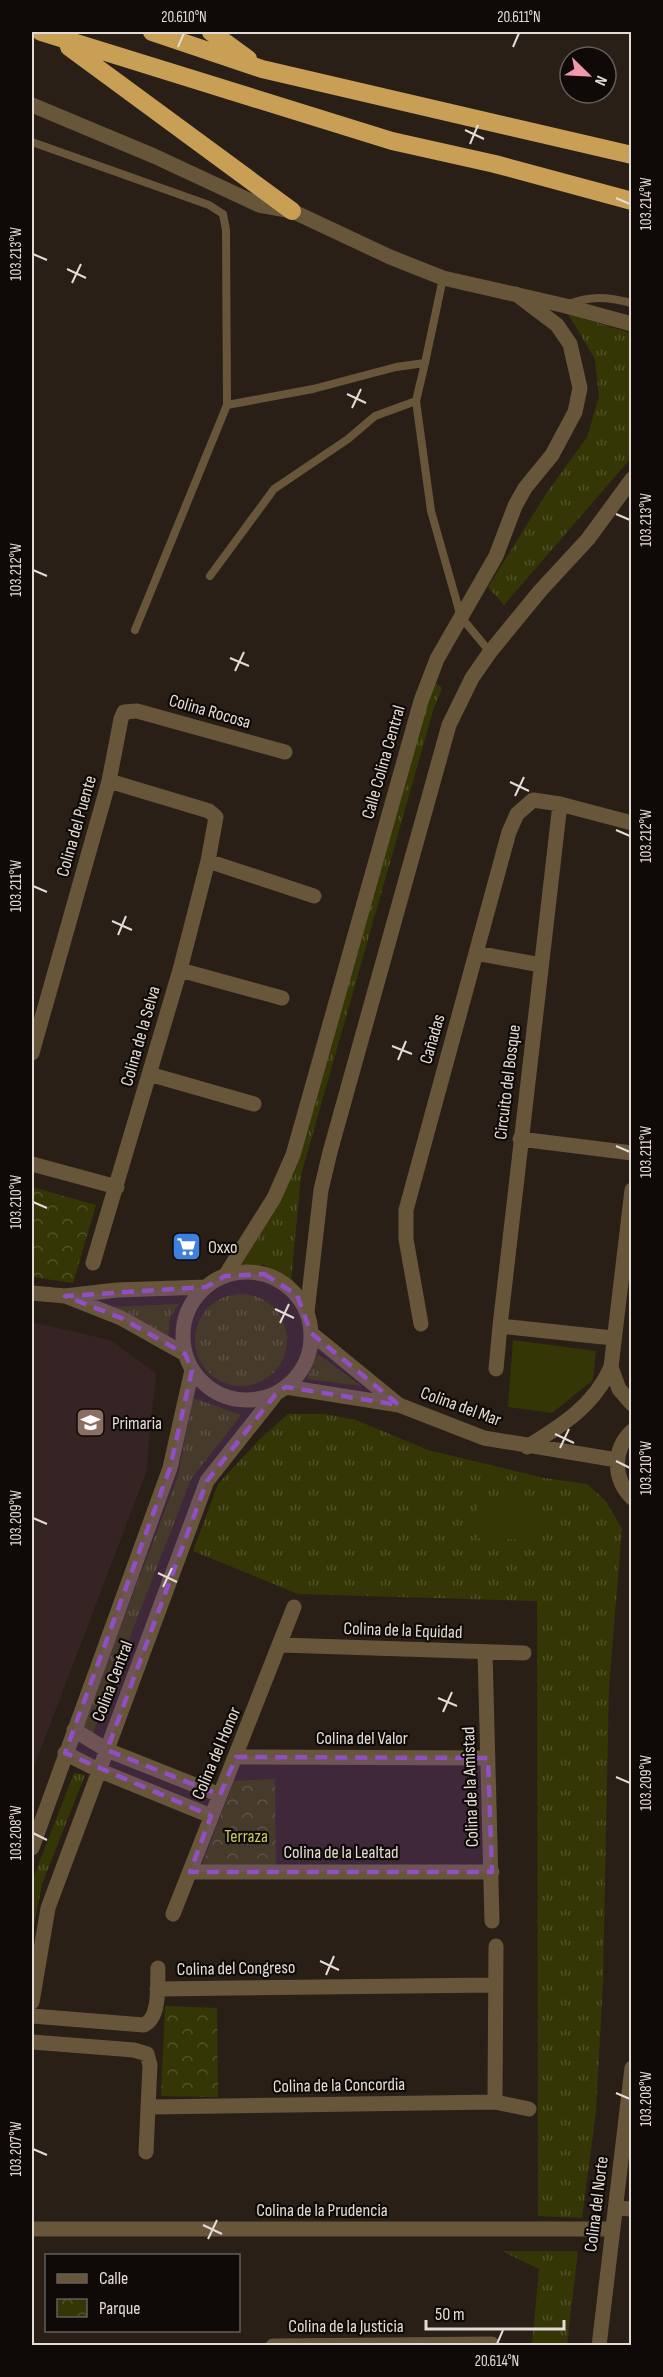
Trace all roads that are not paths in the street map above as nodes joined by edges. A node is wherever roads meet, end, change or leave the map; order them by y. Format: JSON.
{"nodes":[{"id":1,"x":152,"y":32,"type":"edge"},
{"id":2,"x":211,"y":32,"type":"edge"},
{"id":3,"x":48,"y":34,"type":"edge"},
{"id":4,"x":262,"y":69,"type":"junction"},
{"id":5,"x":32,"y":105,"type":"edge"},
{"id":6,"x":32,"y":142,"type":"edge"},
{"id":7,"x":632,"y":154,"type":"edge"},
{"id":8,"x":632,"y":201,"type":"edge"},
{"id":9,"x":292,"y":211,"type":"junction"},
{"id":10,"x":443,"y":278,"type":"junction"},
{"id":11,"x":516,"y":294,"type":"junction"},
{"id":12,"x":632,"y":303,"type":"edge"},
{"id":13,"x":566,"y":306,"type":"junction"},
{"id":14,"x":632,"y":324,"type":"edge"},
{"id":15,"x":425,"y":363,"type":"junction"},
{"id":16,"x":416,"y":400,"type":"junction"},
{"id":17,"x":227,"y":405,"type":"junction"},
{"id":18,"x":632,"y":479,"type":"edge"},
{"id":19,"x":210,"y":576,"type":"dead end"},
{"id":20,"x":461,"y":617,"type":"junction"},
{"id":21,"x":135,"y":630,"type":"dead end"},
{"id":22,"x":490,"y":652,"type":"junction"},
{"id":23,"x":124,"y":712,"type":"joint"},
{"id":24,"x":285,"y":752,"type":"dead end"},
{"id":25,"x":109,"y":781,"type":"junction"},
{"id":26,"x":560,"y":804,"type":"junction"},
{"id":27,"x":632,"y":823,"type":"edge"},
{"id":28,"x":208,"y":861,"type":"junction"},
{"id":29,"x":314,"y":896,"type":"dead end"},
{"id":30,"x":476,"y":953,"type":"junction"},
{"id":31,"x":541,"y":965,"type":"junction"},
{"id":32,"x":180,"y":970,"type":"junction"},
{"id":33,"x":282,"y":998,"type":"dead end"},
{"id":34,"x":32,"y":1053,"type":"edge"},
{"id":35,"x":149,"y":1074,"type":"junction"},
{"id":36,"x":254,"y":1104,"type":"dead end"},
{"id":37,"x":520,"y":1139,"type":"junction"},
{"id":38,"x":632,"y":1153,"type":"edge"},
{"id":39,"x":32,"y":1164,"type":"edge"},
{"id":40,"x":117,"y":1187,"type":"junction"},
{"id":41,"x":632,"y":1190,"type":"edge"},
{"id":42,"x":93,"y":1263,"type":"dead end"},
{"id":43,"x":225,"y":1276,"type":"junction"},
{"id":44,"x":206,"y":1287,"type":"junction"},
{"id":45,"x":32,"y":1293,"type":"edge"},
{"id":46,"x":65,"y":1296,"type":"junction"},
{"id":47,"x":307,"y":1312,"type":"junction"},
{"id":48,"x":421,"y":1324,"type":"dead end"},
{"id":49,"x":501,"y":1326,"type":"junction"},
{"id":50,"x":311,"y":1332,"type":"junction"},
{"id":51,"x":613,"y":1338,"type":"junction"},
{"id":52,"x":185,"y":1354,"type":"junction"},
{"id":53,"x":611,"y":1367,"type":"junction"},
{"id":54,"x":496,"y":1369,"type":"dead end"},
{"id":55,"x":192,"y":1370,"type":"junction"},
{"id":56,"x":280,"y":1391,"type":"junction"},
{"id":57,"x":632,"y":1404,"type":"edge"},
{"id":58,"x":399,"y":1405,"type":"junction"},
{"id":59,"x":632,"y":1431,"type":"edge"},
{"id":60,"x":527,"y":1447,"type":"junction"},
{"id":61,"x":617,"y":1460,"type":"junction"},
{"id":62,"x":632,"y":1498,"type":"edge"},
{"id":63,"x":294,"y":1607,"type":"dead end"},
{"id":64,"x":280,"y":1646,"type":"junction"},
{"id":65,"x":485,"y":1652,"type":"junction"},
{"id":66,"x":524,"y":1653,"type":"dead end"},
{"id":67,"x":74,"y":1730,"type":"junction"},
{"id":68,"x":107,"y":1750,"type":"junction"},
{"id":69,"x":65,"y":1753,"type":"junction"},
{"id":70,"x":236,"y":1757,"type":"junction"},
{"id":71,"x":488,"y":1758,"type":"junction"},
{"id":72,"x":98,"y":1770,"type":"junction"},
{"id":73,"x":220,"y":1795,"type":"junction"},
{"id":74,"x":211,"y":1816,"type":"junction"},
{"id":75,"x":32,"y":1848,"type":"edge"},
{"id":76,"x":190,"y":1872,"type":"junction"},
{"id":77,"x":492,"y":1872,"type":"junction"},
{"id":78,"x":173,"y":1914,"type":"dead end"},
{"id":79,"x":492,"y":1921,"type":"dead end"},
{"id":80,"x":496,"y":1946,"type":"dead end"},
{"id":81,"x":158,"y":1968,"type":"dead end"},
{"id":82,"x":495,"y":1985,"type":"junction"},
{"id":83,"x":157,"y":1989,"type":"junction"},
{"id":84,"x":32,"y":2002,"type":"edge"},
{"id":85,"x":32,"y":2016,"type":"edge"},
{"id":86,"x":32,"y":2042,"type":"edge"},
{"id":87,"x":632,"y":2068,"type":"edge"},
{"id":88,"x":495,"y":2102,"type":"junction"},
{"id":89,"x":150,"y":2107,"type":"junction"},
{"id":90,"x":529,"y":2109,"type":"dead end"},
{"id":91,"x":146,"y":2152,"type":"dead end"},
{"id":92,"x":625,"y":2191,"type":"edge"},
{"id":93,"x":624,"y":2209,"type":"edge"},
{"id":94,"x":32,"y":2229,"type":"edge"},
{"id":95,"x":613,"y":2229,"type":"junction"},
{"id":96,"x":492,"y":2344,"type":"edge"},
{"id":97,"x":450,"y":2345,"type":"edge"},
{"id":98,"x":273,"y":2346,"type":"edge"},
{"id":99,"x":599,"y":2346,"type":"edge"}],
"edges":[{"from":1,"to":4,"type":"highway"},
{"from":2,"to":4,"type":"highway"},
{"from":3,"to":8,"type":"highway"},
{"from":3,"to":9,"type":"highway"},
{"from":4,"to":7,"type":"highway"},
{"from":5,"to":9,"type":"street"},
{"from":6,"to":17,"type":"lane"},
{"from":9,"to":10,"type":"street"},
{"from":10,"to":11,"type":"street"},
{"from":10,"to":15,"type":"lane"},
{"from":11,"to":13,"type":"street"},
{"from":11,"to":20,"type":"street","name":"Calle Colina Central"},
{"from":12,"to":13,"type":"lane"},
{"from":13,"to":14,"type":"street"},
{"from":15,"to":16,"type":"lane"},
{"from":15,"to":17,"type":"lane"},
{"from":16,"to":19,"type":"lane"},
{"from":16,"to":20,"type":"lane"},
{"from":17,"to":21,"type":"lane"},
{"from":18,"to":22,"type":"street"},
{"from":20,"to":22,"type":"lane"},
{"from":20,"to":43,"type":"street","name":"Calle Colina Central"},
{"from":22,"to":47,"type":"street"},
{"from":23,"to":24,"type":"street","name":"Colina Rocosa"},
{"from":23,"to":25,"type":"street","name":"Colina del Puente"},
{"from":25,"to":28,"type":"street","name":"Colina de la Selva"},
{"from":25,"to":34,"type":"street","name":"Colina del Puente"},
{"from":26,"to":27,"type":"street"},
{"from":26,"to":30,"type":"street","name":"Cañadas"},
{"from":26,"to":31,"type":"street","name":"Circuito del Bosque"},
{"from":28,"to":29,"type":"street"},
{"from":28,"to":32,"type":"street","name":"Colina de la Selva"},
{"from":30,"to":31,"type":"street"},
{"from":30,"to":48,"type":"street","name":"Cañadas"},
{"from":31,"to":37,"type":"street","name":"Circuito del Bosque"},
{"from":32,"to":33,"type":"street"},
{"from":32,"to":35,"type":"street","name":"Colina de la Selva"},
{"from":35,"to":36,"type":"street"},
{"from":35,"to":40,"type":"street","name":"Colina de la Selva"},
{"from":37,"to":38,"type":"street"},
{"from":37,"to":49,"type":"street","name":"Circuito del Bosque"},
{"from":39,"to":40,"type":"street"},
{"from":40,"to":42,"type":"street","name":"Colina de la Selva"},
{"from":41,"to":51,"type":"street"},
{"from":43,"to":44,"type":"street"},
{"from":43,"to":47,"type":"street"},
{"from":44,"to":46,"type":"street"},
{"from":44,"to":52,"type":"street"},
{"from":45,"to":46,"type":"street"},
{"from":46,"to":52,"type":"street"},
{"from":47,"to":50,"type":"street"},
{"from":49,"to":51,"type":"street"},
{"from":49,"to":54,"type":"street","name":"Circuito del Bosque"},
{"from":50,"to":56,"type":"street"},
{"from":50,"to":58,"type":"street","name":"Colina del Mar"},
{"from":51,"to":53,"type":"street"},
{"from":52,"to":55,"type":"street"},
{"from":53,"to":57,"type":"street"},
{"from":53,"to":60,"type":"street"},
{"from":55,"to":56,"type":"street"},
{"from":55,"to":67,"type":"street","name":"Colina Central"},
{"from":56,"to":58,"type":"street","name":"Colina del Mar"},
{"from":56,"to":68,"type":"street","name":"Colina Central"},
{"from":58,"to":60,"type":"street","name":"Colina del Mar"},
{"from":59,"to":61,"type":"street"},
{"from":60,"to":61,"type":"street","name":"Colina del Mar"},
{"from":61,"to":62,"type":"street"},
{"from":63,"to":64,"type":"street","name":"Colina del Honor"},
{"from":64,"to":65,"type":"street","name":"Colina de la Equidad"},
{"from":64,"to":70,"type":"street","name":"Colina del Honor"},
{"from":65,"to":66,"type":"street","name":"Colina de la Equidad"},
{"from":65,"to":71,"type":"street","name":"Colina de la Amistad"},
{"from":67,"to":68,"type":"street"},
{"from":67,"to":69,"type":"street","name":"Colina Central"},
{"from":68,"to":72,"type":"street","name":"Colina Central"},
{"from":68,"to":73,"type":"street"},
{"from":69,"to":72,"type":"street"},
{"from":69,"to":75,"type":"street","name":"Colina Central"},
{"from":70,"to":71,"type":"street","name":"Colina del Valor"},
{"from":70,"to":73,"type":"street","name":"Colina del Honor"},
{"from":71,"to":77,"type":"street","name":"Colina de la Amistad"},
{"from":72,"to":74,"type":"street"},
{"from":72,"to":84,"type":"street","name":"Colina Central"},
{"from":73,"to":74,"type":"street","name":"Colina del Honor"},
{"from":74,"to":76,"type":"street","name":"Colina del Honor"},
{"from":76,"to":77,"type":"street","name":"Colina de la Lealtad"},
{"from":76,"to":78,"type":"street","name":"Colina del Honor"},
{"from":77,"to":79,"type":"street","name":"Colina de la Amistad"},
{"from":80,"to":82,"type":"street"},
{"from":81,"to":83,"type":"street"},
{"from":82,"to":83,"type":"street","name":"Colina del Congreso"},
{"from":82,"to":88,"type":"street"},
{"from":83,"to":85,"type":"street"},
{"from":86,"to":89,"type":"street"},
{"from":87,"to":92,"type":"street","name":"Colina del Norte"},
{"from":88,"to":89,"type":"street","name":"Colina de la Concordia"},
{"from":88,"to":90,"type":"street","name":"Colina de la Concordia"},
{"from":89,"to":91,"type":"street"},
{"from":92,"to":93,"type":"street","name":"Colina del Norte"},
{"from":93,"to":95,"type":"street","name":"Colina del Norte"},
{"from":94,"to":95,"type":"street","name":"Colina de la Prudencia"},
{"from":95,"to":99,"type":"street","name":"Colina del Norte"},
{"from":96,"to":97,"type":"street","name":"Colina de la Justicia"},
{"from":97,"to":98,"type":"street","name":"Colina de la Justicia"}]}
